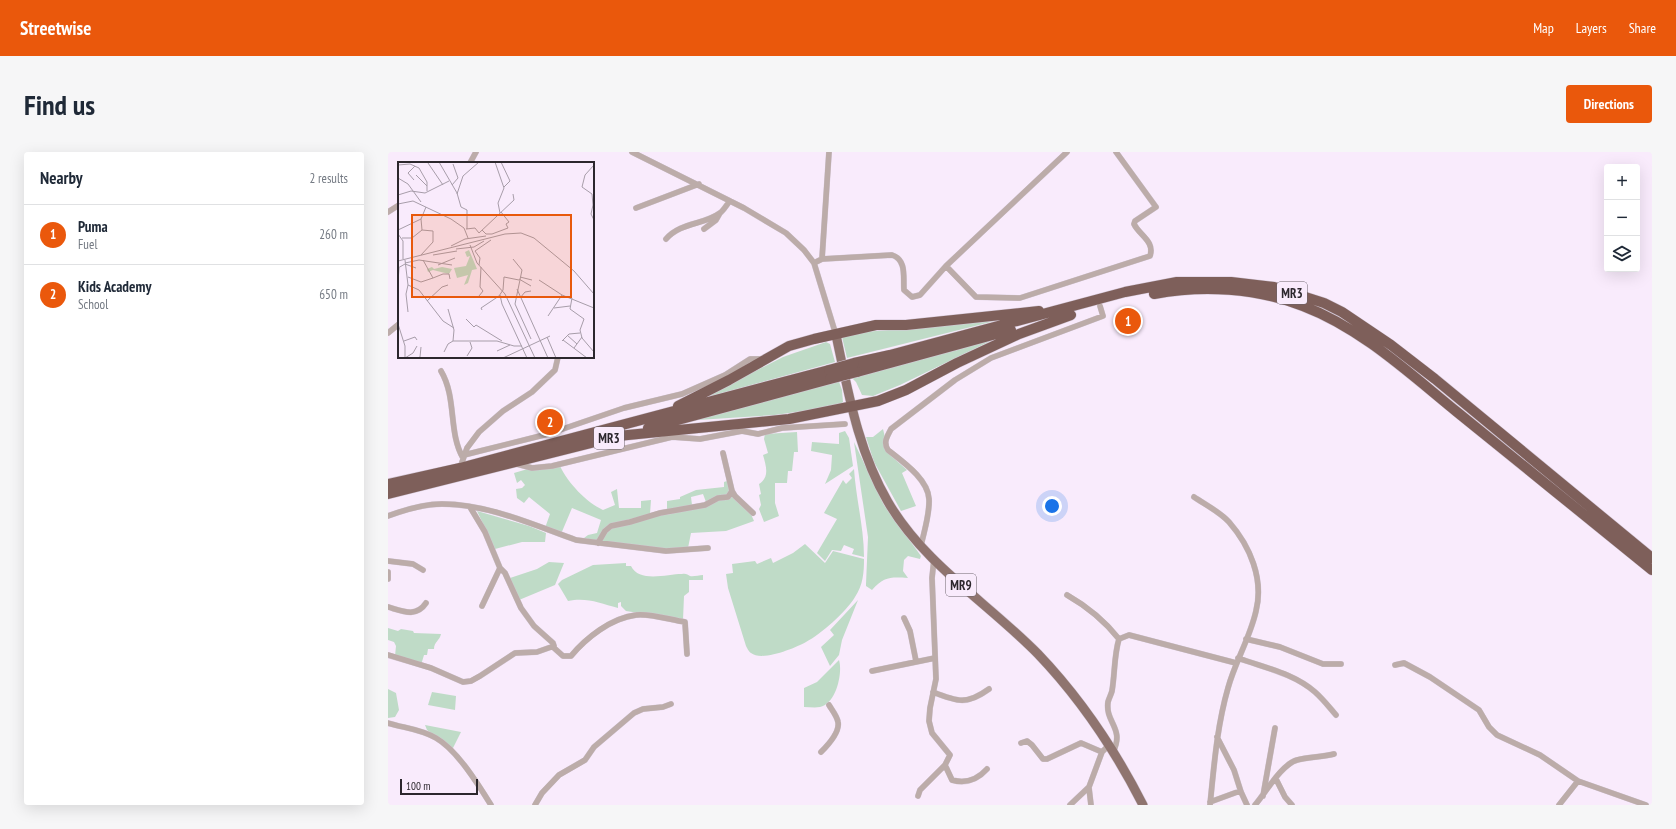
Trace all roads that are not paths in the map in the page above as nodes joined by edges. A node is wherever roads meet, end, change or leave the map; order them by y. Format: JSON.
{"nodes":[{"id":1,"x":476,"y":152,"type":"edge"},
{"id":2,"x":632,"y":152,"type":"edge"},
{"id":3,"x":829,"y":152,"type":"edge"},
{"id":4,"x":1067,"y":152,"type":"edge"},
{"id":5,"x":1116,"y":152,"type":"edge"},
{"id":6,"x":471,"y":162,"type":"edge"},
{"id":7,"x":699,"y":184,"type":"junction"},
{"id":8,"x":730,"y":201,"type":"junction"},
{"id":9,"x":398,"y":206,"type":"edge"},
{"id":10,"x":636,"y":208,"type":"dead end"},
{"id":11,"x":388,"y":212,"type":"edge"},
{"id":12,"x":720,"y":213,"type":"junction"},
{"id":13,"x":704,"y":230,"type":"dead end"},
{"id":14,"x":666,"y":239,"type":"dead end"},
{"id":15,"x":822,"y":259,"type":"junction"},
{"id":16,"x":814,"y":263,"type":"junction"},
{"id":17,"x":946,"y":266,"type":"junction"},
{"id":18,"x":1100,"y":306,"type":"junction"},
{"id":19,"x":1071,"y":311,"type":"junction"},
{"id":20,"x":398,"y":325,"type":"edge"},
{"id":21,"x":1076,"y":326,"type":"junction"},
{"id":22,"x":388,"y":333,"type":"edge"},
{"id":23,"x":836,"y":335,"type":"junction"},
{"id":24,"x":558,"y":358,"type":"edge"},
{"id":25,"x":767,"y":359,"type":"junction"},
{"id":26,"x":441,"y":372,"type":"dead end"},
{"id":27,"x":829,"y":374,"type":"junction"},
{"id":28,"x":851,"y":407,"type":"junction"},
{"id":29,"x":637,"y":422,"type":"junction"},
{"id":30,"x":845,"y":424,"type":"dead end"},
{"id":31,"x":618,"y":436,"type":"junction"},
{"id":32,"x":723,"y":453,"type":"dead end"},
{"id":33,"x":464,"y":456,"type":"junction"},
{"id":34,"x":514,"y":463,"type":"junction"},
{"id":35,"x":460,"y":468,"type":"junction"},
{"id":36,"x":388,"y":484,"type":"edge"},
{"id":37,"x":732,"y":491,"type":"junction"},
{"id":38,"x":388,"y":494,"type":"edge"},
{"id":39,"x":1194,"y":497,"type":"dead end"},
{"id":40,"x":470,"y":507,"type":"junction"},
{"id":41,"x":753,"y":513,"type":"dead end"},
{"id":42,"x":388,"y":516,"type":"edge"},
{"id":43,"x":598,"y":543,"type":"junction"},
{"id":44,"x":921,"y":546,"type":"junction"},
{"id":45,"x":708,"y":548,"type":"dead end"},
{"id":46,"x":1652,"y":558,"type":"edge"},
{"id":47,"x":934,"y":559,"type":"junction"},
{"id":48,"x":388,"y":562,"type":"edge"},
{"id":49,"x":500,"y":568,"type":"junction"},
{"id":50,"x":423,"y":570,"type":"dead end"},
{"id":51,"x":1652,"y":570,"type":"edge"},
{"id":52,"x":388,"y":572,"type":"edge"},
{"id":53,"x":388,"y":579,"type":"edge"},
{"id":54,"x":1067,"y":595,"type":"dead end"},
{"id":55,"x":426,"y":603,"type":"dead end"},
{"id":56,"x":482,"y":606,"type":"dead end"},
{"id":57,"x":388,"y":607,"type":"edge"},
{"id":58,"x":904,"y":618,"type":"dead end"},
{"id":59,"x":1119,"y":639,"type":"junction"},
{"id":60,"x":1246,"y":639,"type":"junction"},
{"id":61,"x":553,"y":647,"type":"junction"},
{"id":62,"x":687,"y":654,"type":"dead end"},
{"id":63,"x":388,"y":655,"type":"edge"},
{"id":64,"x":935,"y":658,"type":"junction"},
{"id":65,"x":1237,"y":660,"type":"junction"},
{"id":66,"x":916,"y":661,"type":"junction"},
{"id":67,"x":1341,"y":664,"type":"dead end"},
{"id":68,"x":1395,"y":665,"type":"dead end"},
{"id":69,"x":872,"y":670,"type":"dead end"},
{"id":70,"x":989,"y":689,"type":"dead end"},
{"id":71,"x":933,"y":692,"type":"junction"},
{"id":72,"x":671,"y":704,"type":"dead end"},
{"id":73,"x":829,"y":705,"type":"dead end"},
{"id":74,"x":1336,"y":715,"type":"dead end"},
{"id":75,"x":388,"y":723,"type":"edge"},
{"id":76,"x":1275,"y":728,"type":"dead end"},
{"id":77,"x":1217,"y":737,"type":"junction"},
{"id":78,"x":1021,"y":743,"type":"dead end"},
{"id":79,"x":1108,"y":750,"type":"junction"},
{"id":80,"x":821,"y":752,"type":"dead end"},
{"id":81,"x":1334,"y":754,"type":"dead end"},
{"id":82,"x":945,"y":765,"type":"junction"},
{"id":83,"x":986,"y":769,"type":"dead end"},
{"id":84,"x":1276,"y":779,"type":"junction"},
{"id":85,"x":1578,"y":781,"type":"junction"},
{"id":86,"x":1089,"y":788,"type":"junction"},
{"id":87,"x":1240,"y":791,"type":"junction"},
{"id":88,"x":918,"y":796,"type":"dead end"},
{"id":89,"x":1263,"y":797,"type":"junction"},
{"id":90,"x":1210,"y":803,"type":"edge"},
{"id":91,"x":491,"y":805,"type":"edge"},
{"id":92,"x":535,"y":805,"type":"edge"},
{"id":93,"x":1070,"y":805,"type":"edge"},
{"id":94,"x":1091,"y":805,"type":"edge"},
{"id":95,"x":1143,"y":805,"type":"edge"},
{"id":96,"x":1247,"y":805,"type":"edge"},
{"id":97,"x":1255,"y":805,"type":"edge"},
{"id":98,"x":1292,"y":805,"type":"edge"},
{"id":99,"x":1559,"y":805,"type":"edge"},
{"id":100,"x":1646,"y":805,"type":"edge"}],
"edges":[{"from":1,"to":6,"type":"street"},
{"from":2,"to":7,"type":"street"},
{"from":3,"to":15,"type":"street"},
{"from":4,"to":17,"type":"street"},
{"from":5,"to":17,"type":"street"},
{"from":7,"to":8,"type":"street"},
{"from":7,"to":10,"type":"street"},
{"from":8,"to":12,"type":"street"},
{"from":8,"to":16,"type":"street"},
{"from":9,"to":11,"type":"street"},
{"from":12,"to":13,"type":"street"},
{"from":12,"to":14,"type":"street"},
{"from":15,"to":16,"type":"street"},
{"from":15,"to":17,"type":"street"},
{"from":16,"to":23,"type":"street"},
{"from":18,"to":19,"type":"highway","number":"MR3"},
{"from":18,"to":21,"type":"street"},
{"from":18,"to":51,"type":"highway","number":"MR3"},
{"from":19,"to":21,"type":"street"},
{"from":19,"to":23,"type":"highway"},
{"from":19,"to":27,"type":"highway","number":"MR3","bridge":true},
{"from":19,"to":28,"type":"highway"},
{"from":19,"to":46,"type":"highway","number":"MR3"},
{"from":20,"to":22,"type":"street"},
{"from":21,"to":44,"type":"street"},
{"from":23,"to":25,"type":"highway"},
{"from":23,"to":28,"type":"main road","number":"MR9"},
{"from":24,"to":33,"type":"street"},
{"from":25,"to":29,"type":"highway"},
{"from":25,"to":33,"type":"street"},
{"from":26,"to":33,"type":"street"},
{"from":27,"to":29,"type":"highway","number":"MR3"},
{"from":27,"to":31,"type":"highway","number":"MR3"},
{"from":28,"to":31,"type":"highway"},
{"from":28,"to":44,"type":"main road","number":"MR9"},
{"from":29,"to":35,"type":"highway","number":"MR3"},
{"from":30,"to":34,"type":"street"},
{"from":31,"to":34,"type":"highway","number":"MR3"},
{"from":32,"to":37,"type":"street"},
{"from":33,"to":35,"type":"street"},
{"from":34,"to":38,"type":"highway","number":"MR3"},
{"from":35,"to":36,"type":"highway","number":"MR3"},
{"from":37,"to":41,"type":"street"},
{"from":37,"to":43,"type":"street"},
{"from":39,"to":60,"type":"street"},
{"from":40,"to":42,"type":"street"},
{"from":40,"to":43,"type":"street"},
{"from":40,"to":49,"type":"street"},
{"from":43,"to":45,"type":"street"},
{"from":44,"to":47,"type":"main road","number":"MR9"},
{"from":47,"to":64,"type":"street"},
{"from":47,"to":79,"type":"main road","number":"MR9"},
{"from":48,"to":50,"type":"street"},
{"from":49,"to":56,"type":"street"},
{"from":49,"to":61,"type":"street"},
{"from":52,"to":53,"type":"street"},
{"from":54,"to":59,"type":"street"},
{"from":55,"to":57,"type":"street"},
{"from":58,"to":66,"type":"street"},
{"from":59,"to":65,"type":"street"},
{"from":59,"to":79,"type":"street"},
{"from":60,"to":65,"type":"street"},
{"from":60,"to":67,"type":"street"},
{"from":61,"to":62,"type":"street"},
{"from":61,"to":63,"type":"street"},
{"from":64,"to":66,"type":"street"},
{"from":64,"to":71,"type":"street"},
{"from":65,"to":74,"type":"street"},
{"from":65,"to":77,"type":"street"},
{"from":66,"to":69,"type":"street"},
{"from":68,"to":85,"type":"street"},
{"from":70,"to":71,"type":"street"},
{"from":71,"to":82,"type":"street"},
{"from":72,"to":92,"type":"street"},
{"from":73,"to":80,"type":"street"},
{"from":75,"to":91,"type":"street"},
{"from":76,"to":89,"type":"street"},
{"from":77,"to":87,"type":"street"},
{"from":77,"to":90,"type":"street"},
{"from":78,"to":79,"type":"street"},
{"from":79,"to":86,"type":"street"},
{"from":79,"to":95,"type":"main road","number":"MR9"},
{"from":81,"to":84,"type":"street"},
{"from":82,"to":83,"type":"street"},
{"from":82,"to":88,"type":"street"},
{"from":84,"to":89,"type":"street"},
{"from":84,"to":98,"type":"street"},
{"from":85,"to":99,"type":"street"},
{"from":85,"to":100,"type":"street"},
{"from":86,"to":93,"type":"street"},
{"from":86,"to":94,"type":"street"},
{"from":87,"to":90,"type":"street"},
{"from":87,"to":96,"type":"street"},
{"from":89,"to":97,"type":"street"}]}
